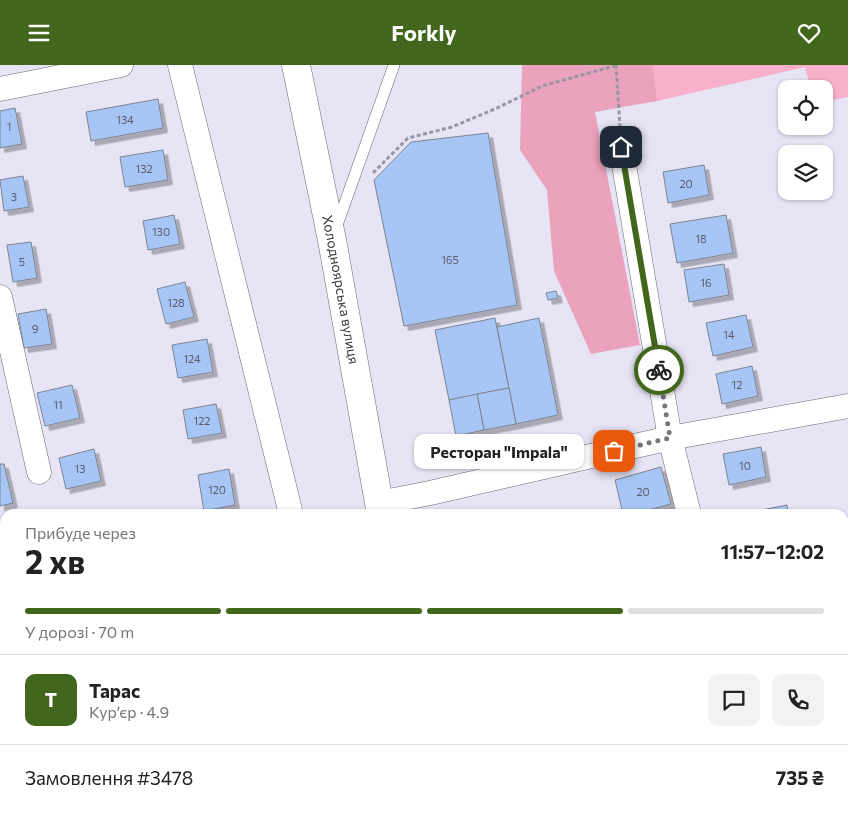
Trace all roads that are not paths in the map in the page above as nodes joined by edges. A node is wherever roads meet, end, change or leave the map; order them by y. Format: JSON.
{"nodes":[{"id":1,"x":122,"y":65,"type":"edge"},
{"id":2,"x":180,"y":65,"type":"edge"},
{"id":3,"x":296,"y":65,"type":"edge"},
{"id":4,"x":394,"y":65,"type":"edge"},
{"id":5,"x":0,"y":89,"type":"edge"},
{"id":6,"x":621,"y":147,"type":"road end"},
{"id":7,"x":332,"y":240,"type":"junction"},
{"id":8,"x":0,"y":297,"type":"edge"},
{"id":9,"x":848,"y":406,"type":"edge"},
{"id":10,"x":670,"y":438,"type":"junction"},
{"id":11,"x":39,"y":472,"type":"dead end"},
{"id":12,"x":380,"y":508,"type":"edge"},
{"id":13,"x":290,"y":509,"type":"edge"},
{"id":14,"x":688,"y":509,"type":"edge"}],
"edges":[{"from":1,"to":5,"type":"street"},
{"from":2,"to":13,"type":"street"},
{"from":3,"to":7,"type":"main road","name":"Холодноярська вулиця"},
{"from":4,"to":7,"type":"lane"},
{"from":6,"to":10,"type":"street"},
{"from":7,"to":12,"type":"main road","name":"Холодноярська вулиця"},
{"from":8,"to":11,"type":"street"},
{"from":9,"to":10,"type":"street"},
{"from":10,"to":12,"type":"street"},
{"from":10,"to":14,"type":"street"}]}
